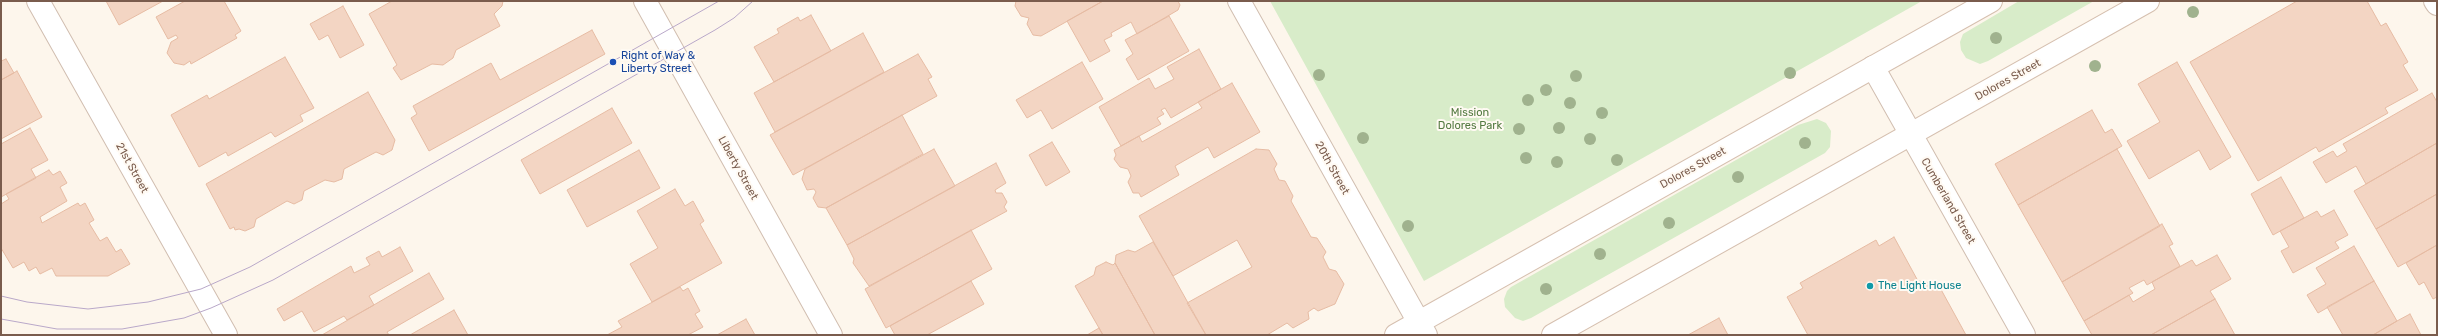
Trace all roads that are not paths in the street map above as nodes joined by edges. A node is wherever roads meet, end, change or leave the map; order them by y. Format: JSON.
{"nodes":[{"id":1,"x":38,"y":1,"type":"edge"},
{"id":2,"x":645,"y":1,"type":"edge"},
{"id":3,"x":1239,"y":1,"type":"edge"},
{"id":4,"x":1991,"y":1,"type":"edge"},
{"id":5,"x":2148,"y":1,"type":"edge"},
{"id":6,"x":2435,"y":1,"type":"edge"},
{"id":7,"x":2437,"y":4,"type":"edge"},
{"id":8,"x":1873,"y":67,"type":"junction"},
{"id":9,"x":1910,"y":134,"type":"junction"},
{"id":10,"x":1422,"y":329,"type":"edge"},
{"id":11,"x":226,"y":335,"type":"edge"},
{"id":12,"x":831,"y":335,"type":"edge"},
{"id":13,"x":1396,"y":335,"type":"edge"},
{"id":14,"x":1553,"y":335,"type":"edge"},
{"id":15,"x":2024,"y":335,"type":"edge"}],
"edges":[{"from":1,"to":11,"type":"street","name":"21st Street"},
{"from":2,"to":12,"type":"street","name":"Liberty Street"},
{"from":3,"to":10,"type":"street","name":"20th Street"},
{"from":4,"to":8,"type":"street","name":"Dolores Street"},
{"from":5,"to":9,"type":"street","name":"Dolores Street"},
{"from":6,"to":7,"type":"street"},
{"from":8,"to":9,"type":"street","name":"Cumberland Street"},
{"from":8,"to":10,"type":"street","name":"Dolores Street"},
{"from":9,"to":14,"type":"street","name":"Dolores Street"},
{"from":9,"to":15,"type":"street","name":"Cumberland Street"},
{"from":10,"to":13,"type":"street","name":"Dolores Street"}]}
